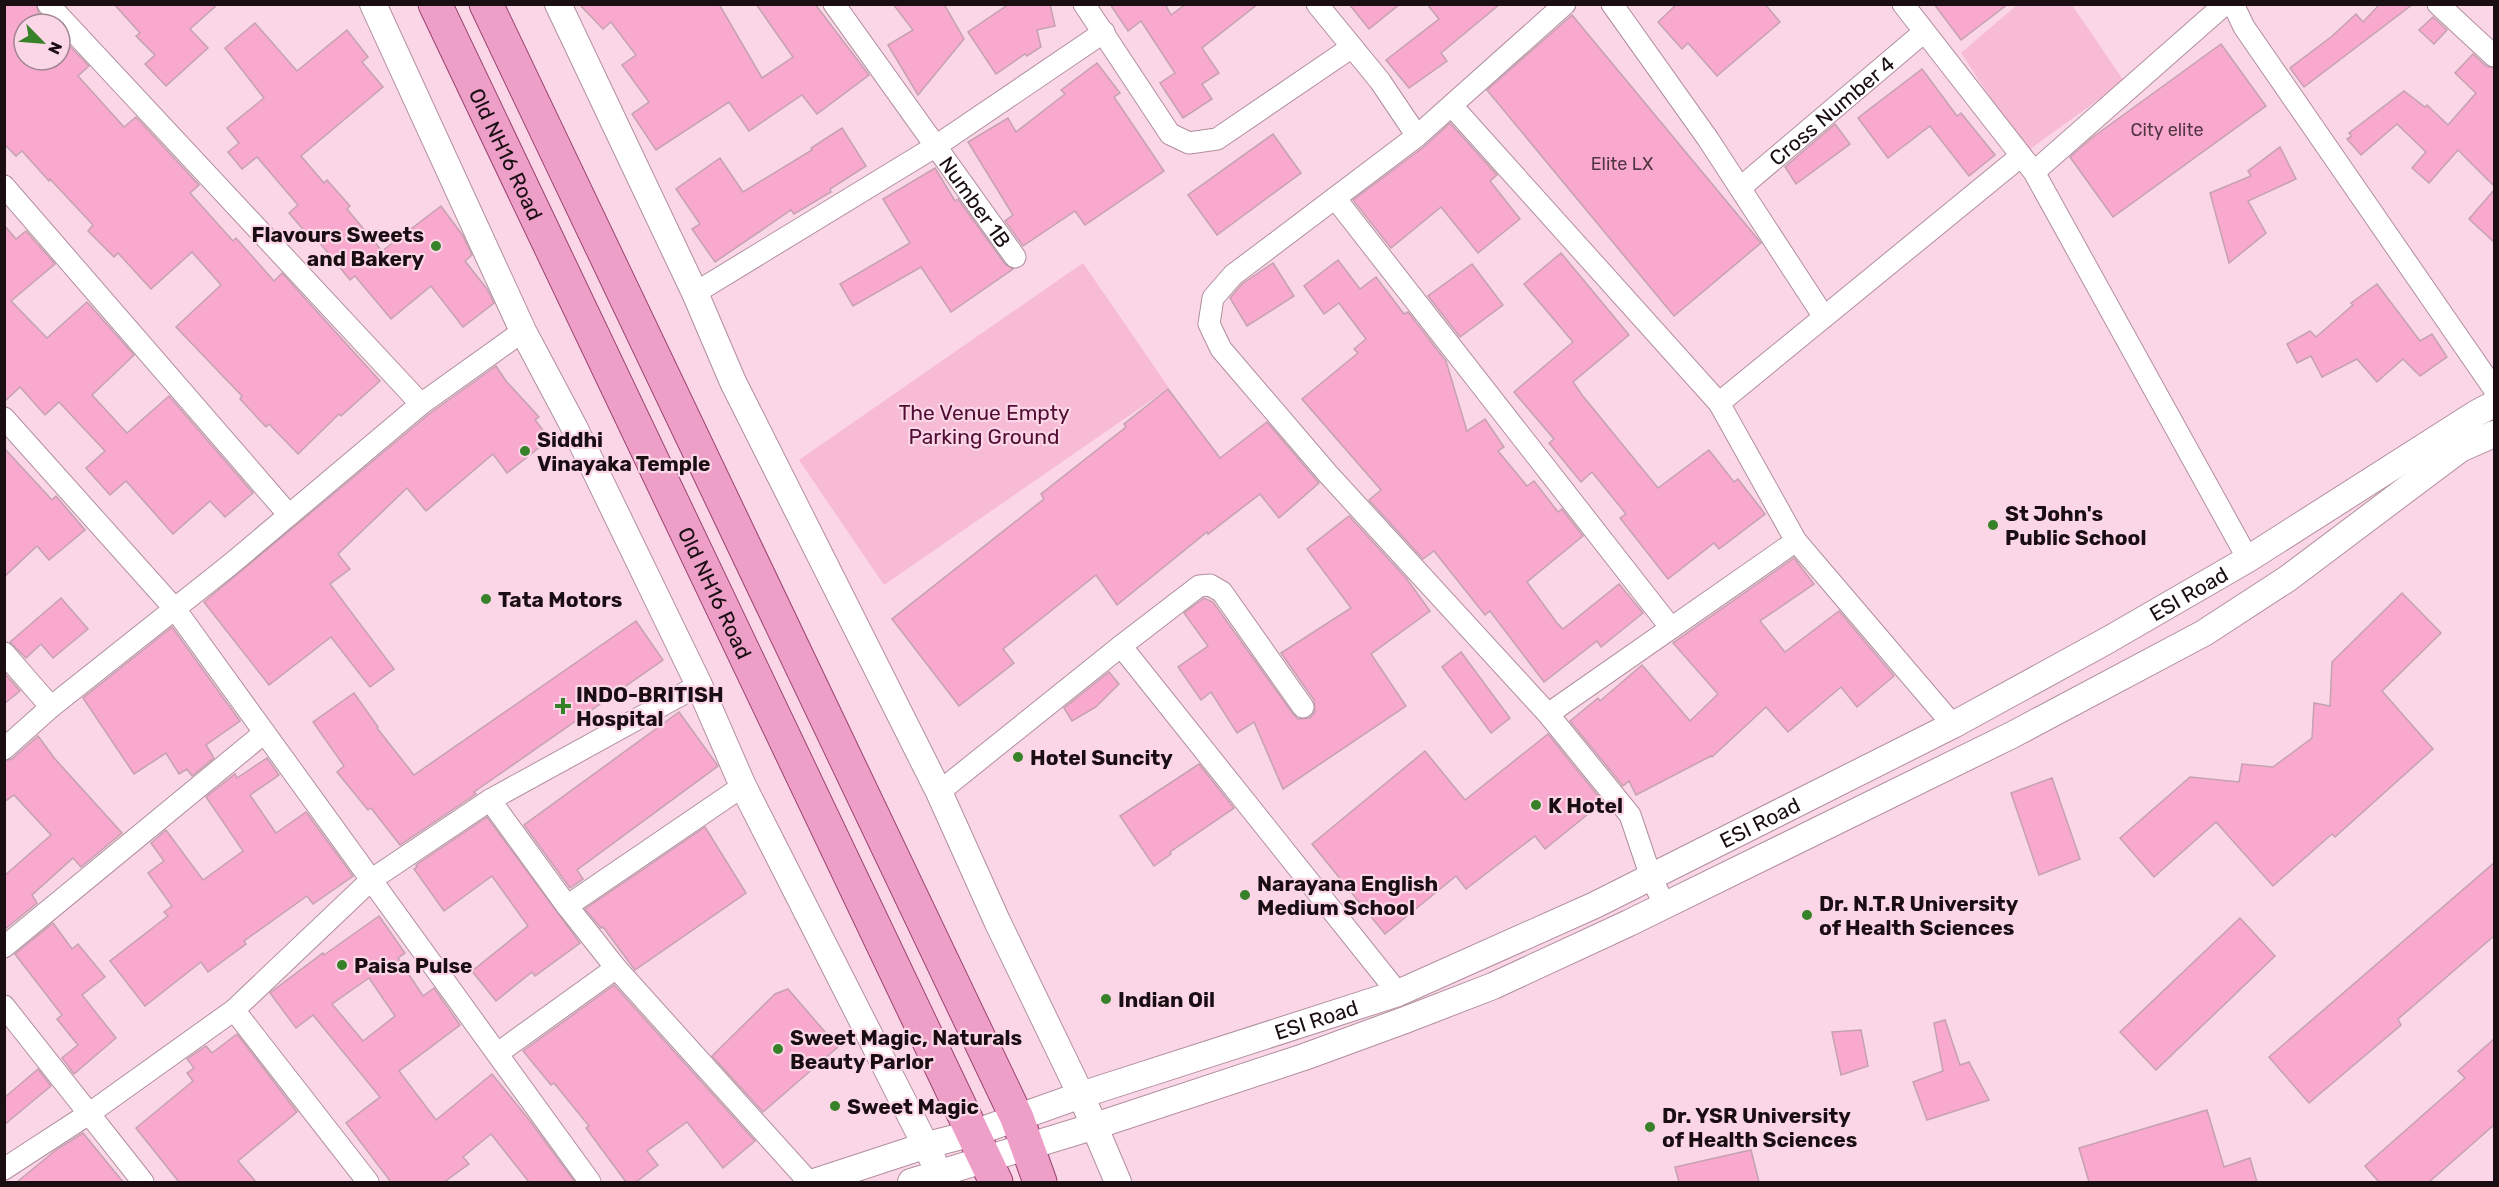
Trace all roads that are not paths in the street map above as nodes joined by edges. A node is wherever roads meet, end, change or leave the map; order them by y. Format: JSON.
{"nodes":[{"id":1,"x":48,"y":4,"type":"edge"},
{"id":2,"x":373,"y":4,"type":"edge"},
{"id":3,"x":435,"y":4,"type":"edge"},
{"id":4,"x":486,"y":4,"type":"edge"},
{"id":5,"x":558,"y":4,"type":"edge"},
{"id":6,"x":834,"y":4,"type":"edge"},
{"id":7,"x":1084,"y":4,"type":"edge"},
{"id":8,"x":1317,"y":4,"type":"edge"},
{"id":9,"x":1565,"y":4,"type":"edge"},
{"id":10,"x":1612,"y":4,"type":"edge"},
{"id":11,"x":1903,"y":4,"type":"edge"},
{"id":12,"x":2225,"y":4,"type":"edge"},
{"id":13,"x":2233,"y":4,"type":"edge"},
{"id":14,"x":2438,"y":4,"type":"edge"},
{"id":15,"x":1104,"y":32,"type":"junction"},
{"id":16,"x":1924,"y":32,"type":"junction"},
{"id":17,"x":1352,"y":47,"type":"junction"},
{"id":18,"x":2494,"y":56,"type":"edge"},
{"id":19,"x":1452,"y":106,"type":"junction"},
{"id":20,"x":1417,"y":136,"type":"junction"},
{"id":21,"x":936,"y":146,"type":"junction"},
{"id":22,"x":2028,"y":164,"type":"junction"},
{"id":23,"x":4,"y":186,"type":"edge"},
{"id":24,"x":1740,"y":188,"type":"junction"},
{"id":25,"x":1335,"y":198,"type":"junction"},
{"id":26,"x":1015,"y":257,"type":"dead end"},
{"id":27,"x":694,"y":293,"type":"junction"},
{"id":28,"x":1824,"y":317,"type":"junction"},
{"id":29,"x":523,"y":331,"type":"junction"},
{"id":30,"x":2494,"y":389,"type":"edge"},
{"id":31,"x":1719,"y":403,"type":"junction"},
{"id":32,"x":421,"y":404,"type":"junction"},
{"id":33,"x":2494,"y":404,"type":"edge"},
{"id":34,"x":4,"y":418,"type":"edge"},
{"id":35,"x":2494,"y":434,"type":"edge"},
{"id":36,"x":289,"y":515,"type":"junction"},
{"id":37,"x":1797,"y":541,"type":"junction"},
{"id":38,"x":2248,"y":560,"type":"junction"},
{"id":39,"x":174,"y":609,"type":"junction"},
{"id":40,"x":1671,"y":628,"type":"junction"},
{"id":41,"x":1121,"y":646,"type":"junction"},
{"id":42,"x":4,"y":653,"type":"edge"},
{"id":43,"x":699,"y":685,"type":"junction"},
{"id":44,"x":51,"y":707,"type":"junction"},
{"id":45,"x":1303,"y":707,"type":"dead end"},
{"id":46,"x":1548,"y":714,"type":"junction"},
{"id":47,"x":1953,"y":725,"type":"junction"},
{"id":48,"x":264,"y":734,"type":"junction"},
{"id":49,"x":4,"y":749,"type":"edge"},
{"id":50,"x":742,"y":786,"type":"junction"},
{"id":51,"x":939,"y":792,"type":"junction"},
{"id":52,"x":490,"y":800,"type":"junction"},
{"id":53,"x":1651,"y":877,"type":"junction"},
{"id":54,"x":371,"y":880,"type":"junction"},
{"id":55,"x":567,"y":906,"type":"junction"},
{"id":56,"x":1665,"y":906,"type":"junction"},
{"id":57,"x":4,"y":947,"type":"edge"},
{"id":58,"x":616,"y":968,"type":"junction"},
{"id":59,"x":1398,"y":993,"type":"junction"},
{"id":60,"x":4,"y":1006,"type":"edge"},
{"id":61,"x":234,"y":1010,"type":"junction"},
{"id":62,"x":498,"y":1053,"type":"junction"},
{"id":63,"x":1081,"y":1095,"type":"junction"},
{"id":64,"x":90,"y":1113,"type":"junction"},
{"id":65,"x":1095,"y":1126,"type":"junction"},
{"id":66,"x":1022,"y":1133,"type":"junction"},
{"id":67,"x":927,"y":1145,"type":"junction"},
{"id":68,"x":985,"y":1158,"type":"edge"},
{"id":69,"x":4,"y":1169,"type":"edge"},
{"id":70,"x":940,"y":1178,"type":"edge"},
{"id":71,"x":143,"y":1182,"type":"edge"},
{"id":72,"x":368,"y":1182,"type":"edge"},
{"id":73,"x":590,"y":1182,"type":"edge"},
{"id":74,"x":809,"y":1182,"type":"edge"},
{"id":75,"x":814,"y":1182,"type":"edge"},
{"id":76,"x":911,"y":1182,"type":"edge"},
{"id":77,"x":1040,"y":1182,"type":"edge"},
{"id":78,"x":1118,"y":1182,"type":"edge"}],
"edges":[{"from":1,"to":32,"type":"street"},
{"from":2,"to":29,"type":"street"},
{"from":3,"to":68,"type":"main road","name":"Old NH16 Road"},
{"from":4,"to":66,"type":"main road"},
{"from":5,"to":27,"type":"street"},
{"from":6,"to":21,"type":"street","name":"Number 1B"},
{"from":7,"to":15,"type":"street"},
{"from":8,"to":17,"type":"street"},
{"from":9,"to":19,"type":"street"},
{"from":10,"to":24,"type":"street"},
{"from":11,"to":16,"type":"street"},
{"from":12,"to":22,"type":"street"},
{"from":13,"to":30,"type":"street"},
{"from":14,"to":18,"type":"street"},
{"from":15,"to":17,"type":"street"},
{"from":15,"to":21,"type":"street"},
{"from":16,"to":22,"type":"street"},
{"from":16,"to":24,"type":"street","name":"Cross Number 4"},
{"from":17,"to":20,"type":"street"},
{"from":19,"to":20,"type":"street"},
{"from":19,"to":31,"type":"street"},
{"from":20,"to":25,"type":"street"},
{"from":21,"to":26,"type":"street","name":"Number 1B"},
{"from":21,"to":27,"type":"street"},
{"from":22,"to":28,"type":"street"},
{"from":22,"to":38,"type":"street"},
{"from":23,"to":36,"type":"street"},
{"from":24,"to":28,"type":"street"},
{"from":25,"to":40,"type":"street"},
{"from":25,"to":46,"type":"street"},
{"from":27,"to":51,"type":"street"},
{"from":28,"to":31,"type":"street"},
{"from":29,"to":32,"type":"street"},
{"from":29,"to":43,"type":"street"},
{"from":31,"to":37,"type":"street"},
{"from":32,"to":36,"type":"street"},
{"from":33,"to":38,"type":"street","name":"ESI Road"},
{"from":34,"to":39,"type":"street"},
{"from":35,"to":56,"type":"street","name":"ESI Road"},
{"from":36,"to":39,"type":"street"},
{"from":37,"to":40,"type":"street"},
{"from":37,"to":47,"type":"street"},
{"from":38,"to":47,"type":"street","name":"ESI Road"},
{"from":39,"to":44,"type":"street"},
{"from":39,"to":48,"type":"street"},
{"from":40,"to":46,"type":"street"},
{"from":41,"to":45,"type":"street"},
{"from":41,"to":51,"type":"street"},
{"from":41,"to":59,"type":"street"},
{"from":42,"to":44,"type":"street"},
{"from":43,"to":50,"type":"street"},
{"from":43,"to":52,"type":"street"},
{"from":44,"to":49,"type":"street"},
{"from":46,"to":53,"type":"street"},
{"from":47,"to":53,"type":"street","name":"ESI Road"},
{"from":48,"to":54,"type":"street"},
{"from":48,"to":57,"type":"street"},
{"from":50,"to":55,"type":"street"},
{"from":50,"to":67,"type":"street"},
{"from":51,"to":63,"type":"street"},
{"from":52,"to":54,"type":"street"},
{"from":52,"to":55,"type":"street"},
{"from":53,"to":56,"type":"street"},
{"from":53,"to":59,"type":"street","name":"ESI Road"},
{"from":54,"to":61,"type":"street"},
{"from":54,"to":62,"type":"street"},
{"from":55,"to":58,"type":"street"},
{"from":56,"to":65,"type":"street","name":"ESI Road"},
{"from":58,"to":62,"type":"street"},
{"from":58,"to":74,"type":"street"},
{"from":59,"to":63,"type":"street","name":"ESI Road"},
{"from":60,"to":64,"type":"street"},
{"from":61,"to":64,"type":"street"},
{"from":61,"to":72,"type":"street"},
{"from":62,"to":73,"type":"street"},
{"from":63,"to":65,"type":"street"},
{"from":63,"to":66,"type":"street","name":"ESI Road"},
{"from":64,"to":69,"type":"street"},
{"from":64,"to":71,"type":"street"},
{"from":65,"to":66,"type":"street","name":"ESI Road"},
{"from":65,"to":78,"type":"street"},
{"from":66,"to":68,"type":"street"},
{"from":66,"to":77,"type":"main road"},
{"from":67,"to":68,"type":"street"},
{"from":67,"to":70,"type":"street"},
{"from":67,"to":75,"type":"street"},
{"from":68,"to":70,"type":"street"},
{"from":70,"to":76,"type":"street"}]}
